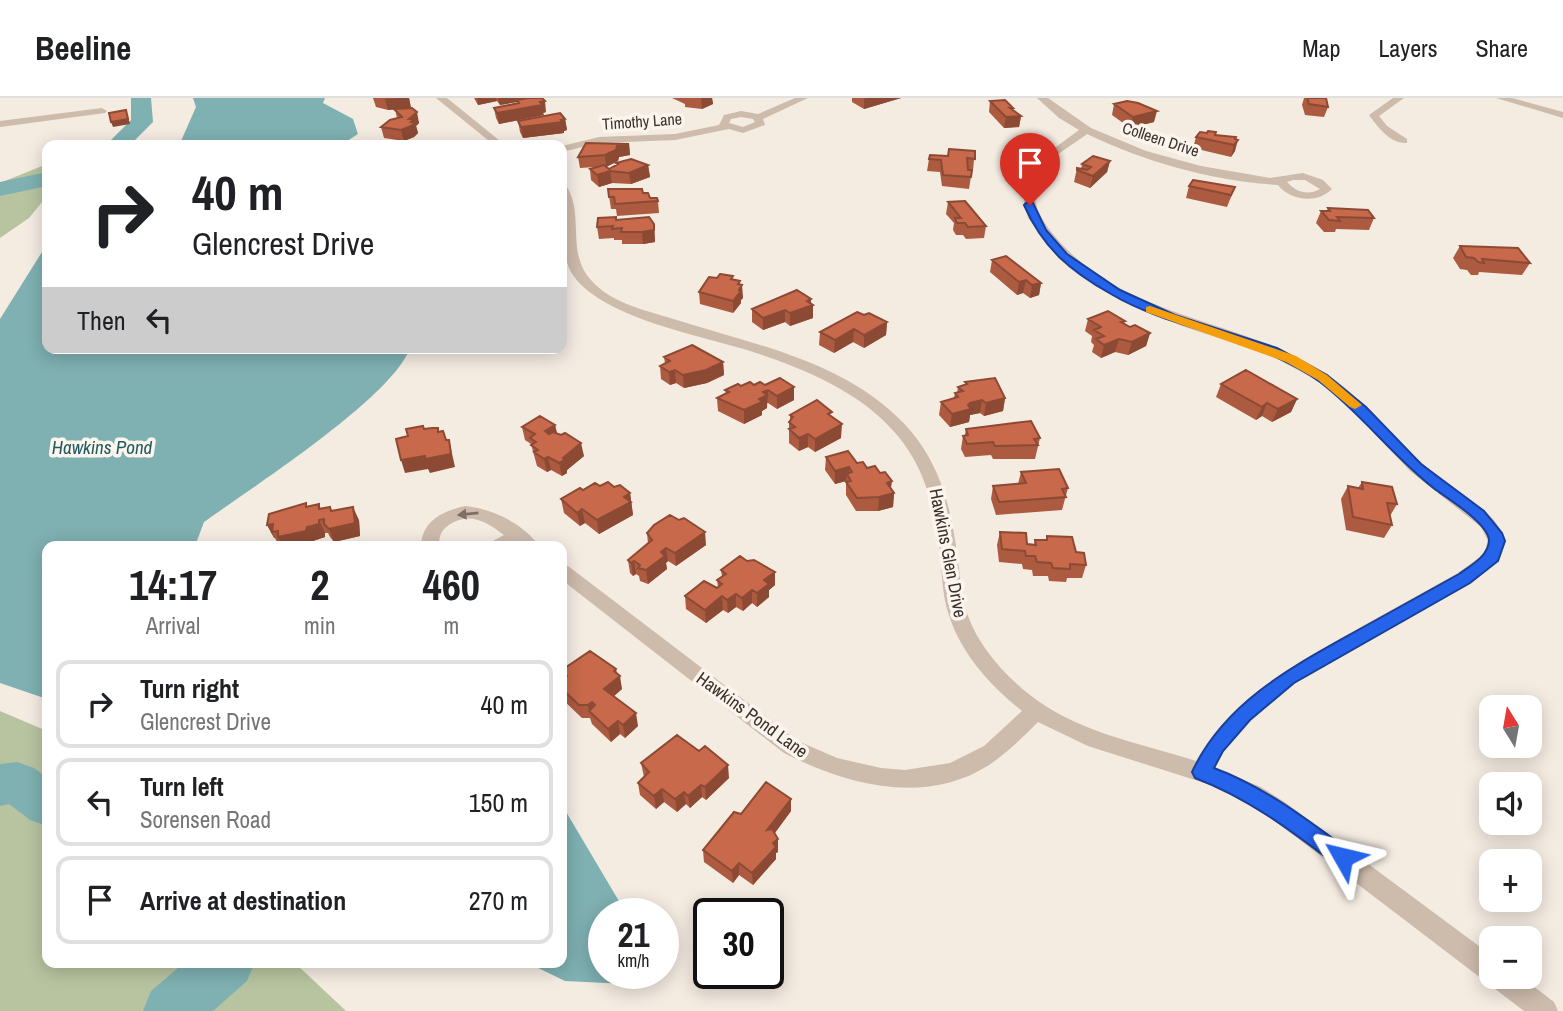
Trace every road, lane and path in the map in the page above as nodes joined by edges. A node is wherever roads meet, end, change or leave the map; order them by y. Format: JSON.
{"nodes":[{"id":1,"x":440,"y":98,"type":"edge"},
{"id":2,"x":803,"y":98,"type":"edge"},
{"id":3,"x":1042,"y":98,"type":"edge"},
{"id":4,"x":1399,"y":98,"type":"edge"},
{"id":5,"x":1501,"y":98,"type":"edge"},
{"id":6,"x":102,"y":111,"type":"dead end"},
{"id":7,"x":1563,"y":115,"type":"edge"},
{"id":8,"x":758,"y":117,"type":"junction"},
{"id":9,"x":0,"y":124,"type":"edge"},
{"id":10,"x":726,"y":127,"type":"junction"},
{"id":11,"x":1086,"y":130,"type":"junction"},
{"id":12,"x":494,"y":140,"type":"edge"},
{"id":13,"x":1403,"y":141,"type":"dead end"},
{"id":14,"x":567,"y":148,"type":"edge"},
{"id":15,"x":1281,"y":182,"type":"dead end"},
{"id":16,"x":567,"y":196,"type":"edge"},
{"id":17,"x":429,"y":541,"type":"edge"},
{"id":18,"x":523,"y":541,"type":"edge"},
{"id":19,"x":567,"y":575,"type":"edge"},
{"id":20,"x":1036,"y":710,"type":"junction"},
{"id":21,"x":1201,"y":772,"type":"junction"},
{"id":22,"x":1479,"y":961,"type":"edge"},
{"id":23,"x":1516,"y":989,"type":"edge"},
{"id":24,"x":1545,"y":1011,"type":"edge"}],
"edges":[{"from":1,"to":12,"type":"street"},
{"from":2,"to":8,"type":"street","name":"Timothy Lane"},
{"from":3,"to":11,"type":"street","name":"Colleen Drive"},
{"from":4,"to":13,"type":"street"},
{"from":5,"to":7,"type":"street"},
{"from":6,"to":9,"type":"street"},
{"from":8,"to":10,"type":"street","name":"Timothy Lane"},
{"from":8,"to":10,"type":"street","name":"Timothy Lane"},
{"from":10,"to":14,"type":"street","name":"Timothy Lane"},
{"from":11,"to":15,"type":"street","name":"Colleen Drive"},
{"from":11,"to":21,"type":"street"},
{"from":16,"to":20,"type":"street","name":"Hawkins Glen Drive"},
{"from":18,"to":17,"type":"street","one_way":true},
{"from":19,"to":20,"type":"street","name":"Hawkins Pond Lane"},
{"from":20,"to":21,"type":"street","name":"Hawkins Glen Drive"},
{"from":21,"to":22,"type":"street","name":"Hawkins Glen Drive"},
{"from":23,"to":24,"type":"street"}]}
